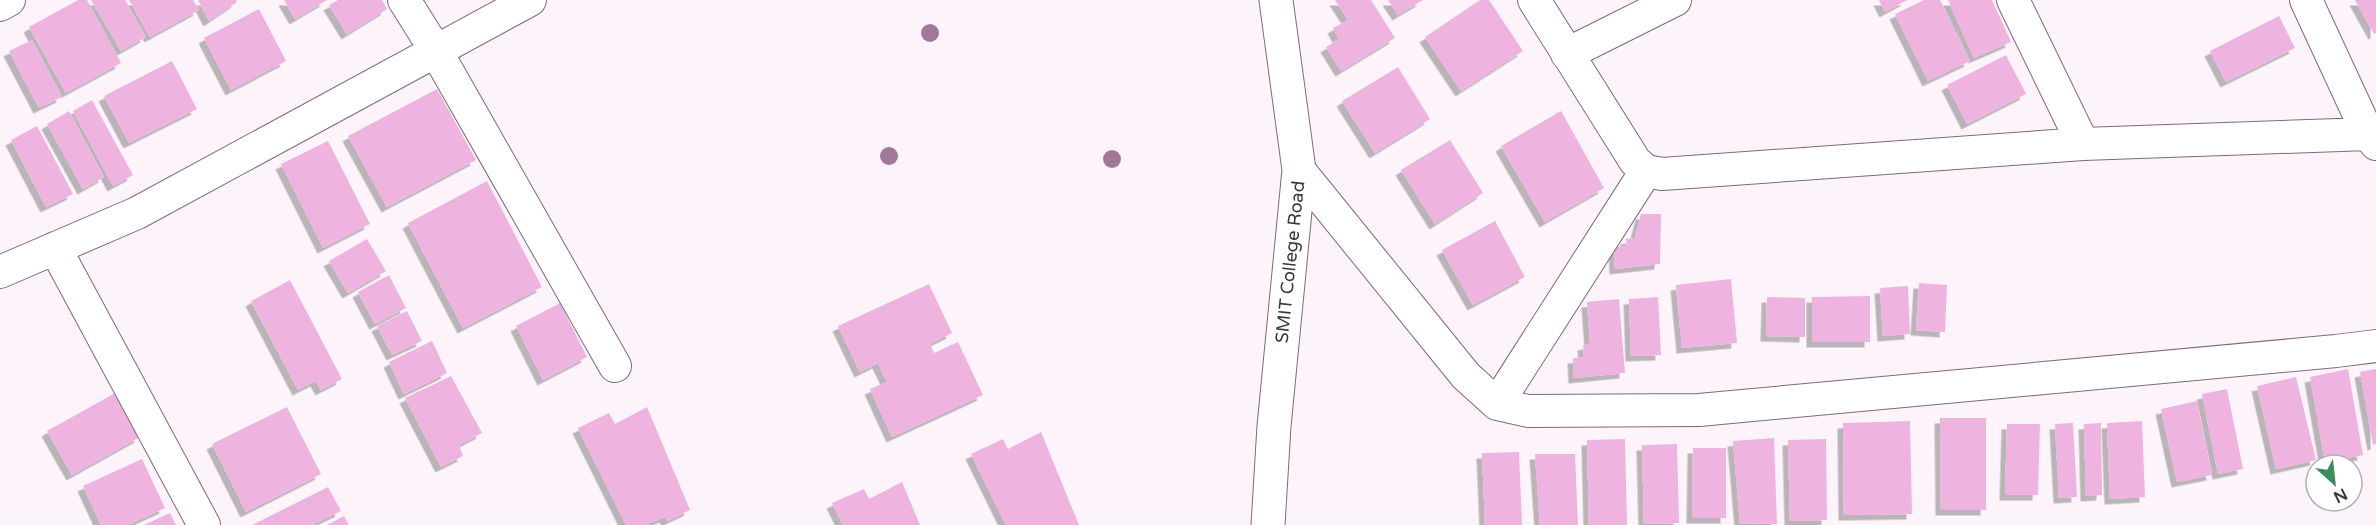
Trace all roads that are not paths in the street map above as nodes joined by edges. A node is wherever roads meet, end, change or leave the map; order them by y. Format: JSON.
{"nodes":[{"id":1,"x":9,"y":0,"type":"edge"},
{"id":2,"x":404,"y":0,"type":"edge"},
{"id":3,"x":530,"y":0,"type":"edge"},
{"id":4,"x":1276,"y":0,"type":"edge"},
{"id":5,"x":1534,"y":0,"type":"edge"},
{"id":6,"x":1675,"y":0,"type":"edge"},
{"id":7,"x":2013,"y":0,"type":"edge"},
{"id":8,"x":2306,"y":0,"type":"edge"},
{"id":9,"x":0,"y":5,"type":"edge"},
{"id":10,"x":436,"y":51,"type":"junction"},
{"id":11,"x":1567,"y":54,"type":"junction"},
{"id":12,"x":2372,"y":139,"type":"edge"},
{"id":13,"x":2083,"y":144,"type":"junction"},
{"id":14,"x":1299,"y":171,"type":"junction"},
{"id":15,"x":1646,"y":171,"type":"junction"},
{"id":16,"x":55,"y":248,"type":"junction"},
{"id":17,"x":0,"y":272,"type":"edge"},
{"id":18,"x":2376,"y":346,"type":"edge"},
{"id":19,"x":615,"y":366,"type":"dead end"},
{"id":20,"x":1497,"y":404,"type":"junction"},
{"id":21,"x":204,"y":525,"type":"edge"},
{"id":22,"x":1268,"y":525,"type":"edge"}],
"edges":[{"from":1,"to":9,"type":"street"},
{"from":2,"to":10,"type":"street"},
{"from":3,"to":10,"type":"street"},
{"from":4,"to":14,"type":"main road","name":"SMIT College Road"},
{"from":5,"to":11,"type":"street"},
{"from":6,"to":11,"type":"street"},
{"from":7,"to":13,"type":"street"},
{"from":8,"to":12,"type":"street"},
{"from":10,"to":16,"type":"street"},
{"from":10,"to":19,"type":"street"},
{"from":11,"to":15,"type":"street"},
{"from":12,"to":13,"type":"street"},
{"from":13,"to":15,"type":"street"},
{"from":14,"to":20,"type":"street"},
{"from":14,"to":22,"type":"main road","name":"SMIT College Road"},
{"from":15,"to":20,"type":"street"},
{"from":16,"to":17,"type":"street"},
{"from":16,"to":21,"type":"street"},
{"from":18,"to":20,"type":"street"}]}
